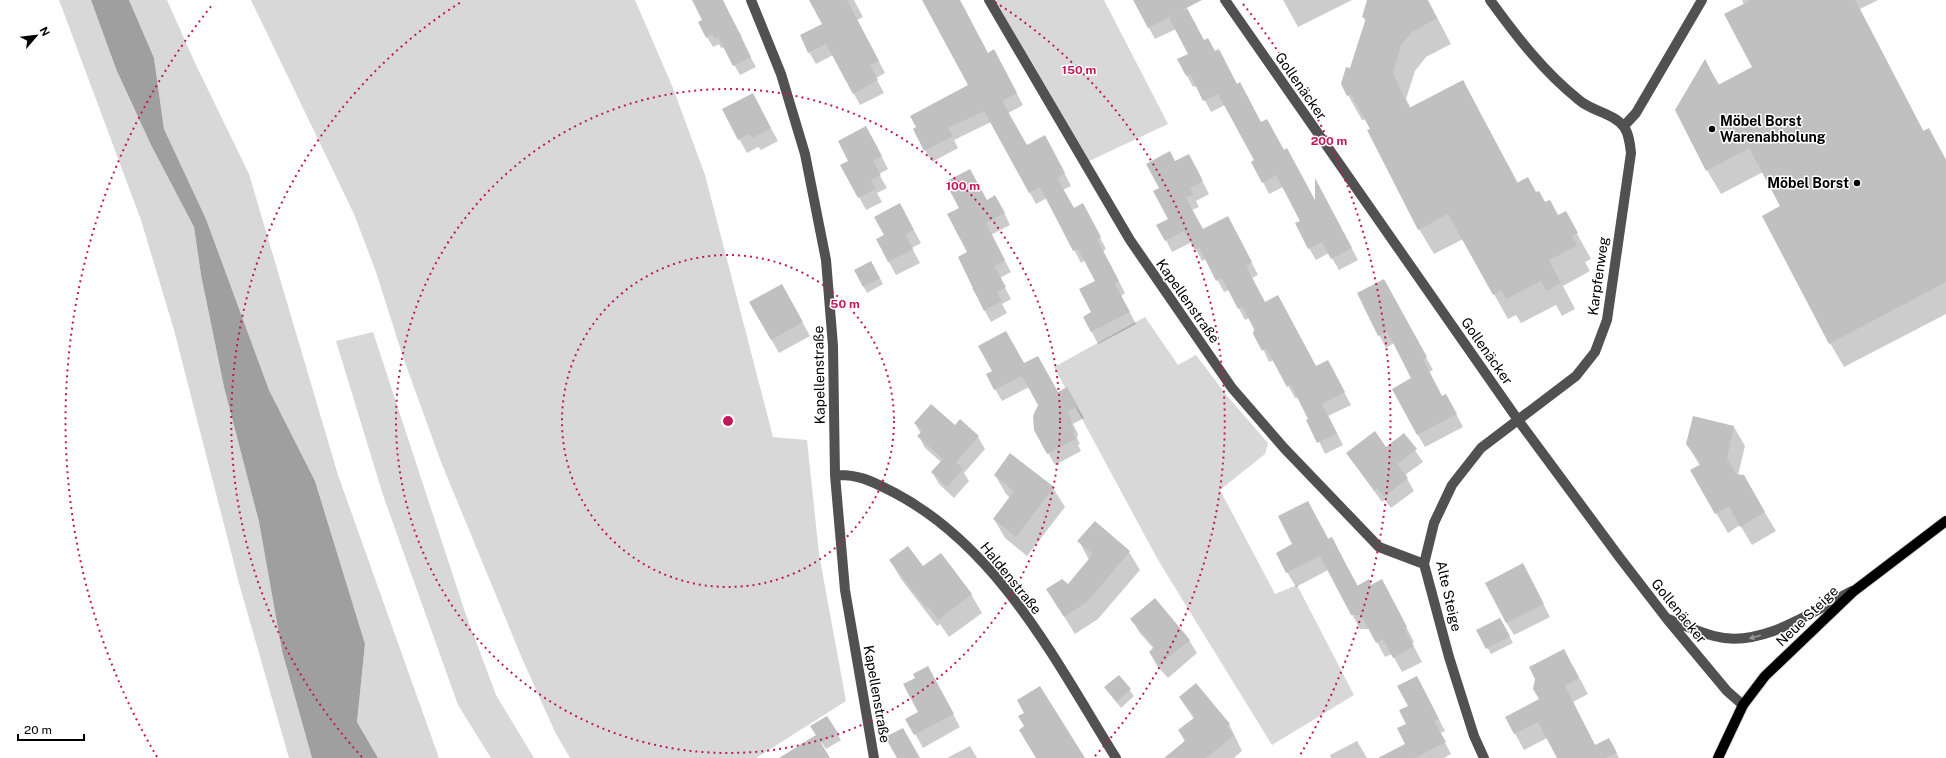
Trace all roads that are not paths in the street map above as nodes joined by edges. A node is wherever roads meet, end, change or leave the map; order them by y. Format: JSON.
{"nodes":[{"id":1,"x":751,"y":0,"type":"edge"},
{"id":2,"x":989,"y":0,"type":"edge"},
{"id":3,"x":1225,"y":0,"type":"edge"},
{"id":4,"x":1490,"y":0,"type":"edge"},
{"id":5,"x":1702,"y":0,"type":"edge"},
{"id":6,"x":1624,"y":126,"type":"junction"},
{"id":7,"x":1518,"y":420,"type":"junction"},
{"id":8,"x":835,"y":475,"type":"junction"},
{"id":9,"x":1946,"y":521,"type":"edge"},
{"id":10,"x":1424,"y":564,"type":"junction"},
{"id":11,"x":1854,"y":590,"type":"junction"},
{"id":12,"x":1667,"y":619,"type":"junction"},
{"id":13,"x":1743,"y":705,"type":"junction"},
{"id":14,"x":874,"y":758,"type":"edge"},
{"id":15,"x":1116,"y":758,"type":"edge"},
{"id":16,"x":1484,"y":758,"type":"edge"},
{"id":17,"x":1718,"y":758,"type":"edge"}],
"edges":[{"from":1,"to":8,"type":"street","name":"Kapellenstraße"},
{"from":2,"to":10,"type":"street","name":"Kapellenstraße"},
{"from":3,"to":7,"type":"street","name":"Gollenäcker"},
{"from":4,"to":6,"type":"street"},
{"from":5,"to":6,"type":"street"},
{"from":6,"to":7,"type":"street","name":"Karpfenweg"},
{"from":7,"to":10,"type":"street","name":"Alte Steige"},
{"from":7,"to":12,"type":"street","name":"Gollenäcker"},
{"from":8,"to":14,"type":"street","name":"Kapellenstraße"},
{"from":8,"to":15,"type":"street","name":"Haldenstraße"},
{"from":9,"to":11,"type":"main road","name":"Neue Steige"},
{"from":10,"to":16,"type":"street","name":"Alte Steige"},
{"from":11,"to":12,"type":"street","one_way":true},
{"from":11,"to":13,"type":"main road","name":"Neue Steige"},
{"from":12,"to":13,"type":"street","name":"Gollenäcker"},
{"from":13,"to":17,"type":"main road","name":"Neue Steige"}]}
